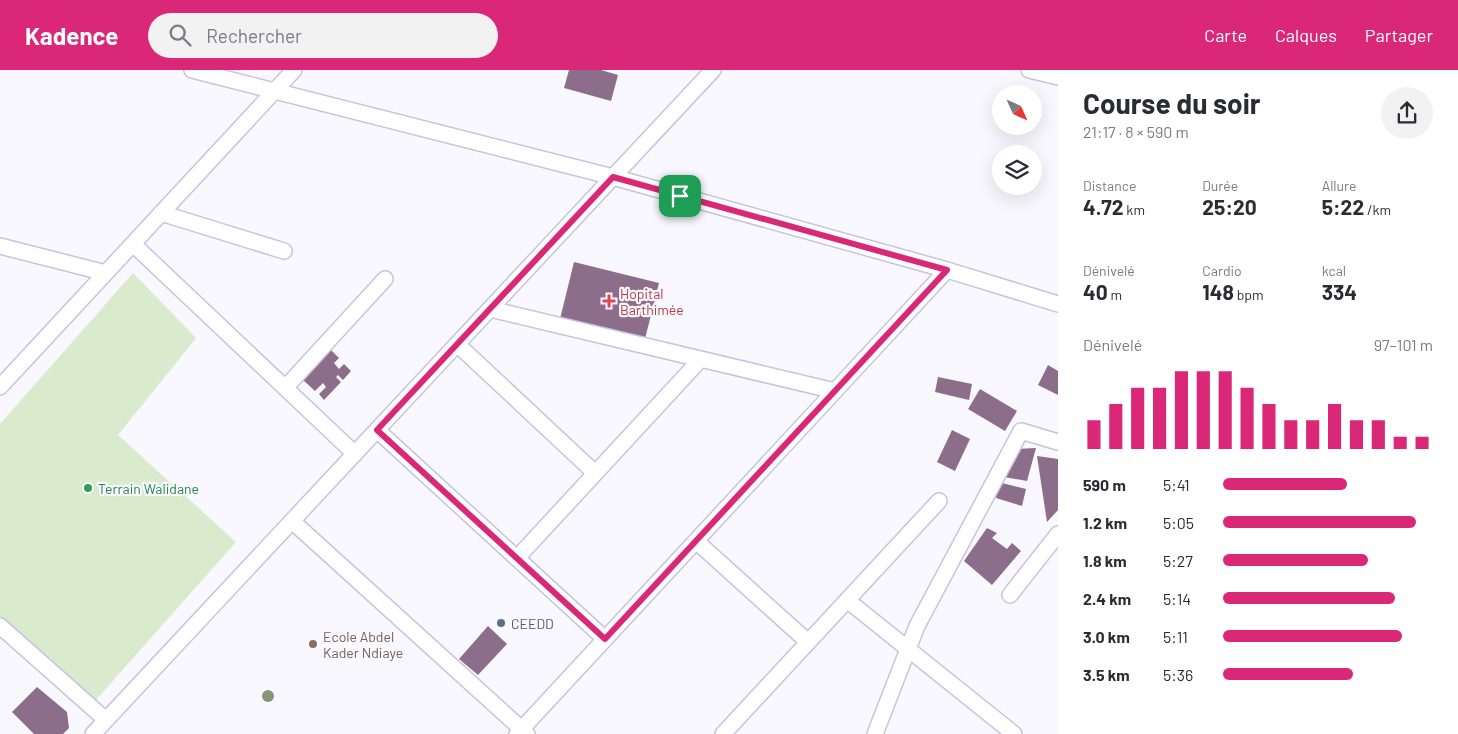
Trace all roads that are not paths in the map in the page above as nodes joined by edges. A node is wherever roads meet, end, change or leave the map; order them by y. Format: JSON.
{"nodes":[{"id":1,"x":192,"y":70,"type":"edge"},
{"id":2,"x":294,"y":70,"type":"edge"},
{"id":3,"x":713,"y":70,"type":"edge"},
{"id":4,"x":1029,"y":70,"type":"edge"},
{"id":5,"x":1058,"y":77,"type":"edge"},
{"id":6,"x":274,"y":91,"type":"junction"},
{"id":7,"x":613,"y":177,"type":"junction"},
{"id":8,"x":162,"y":213,"type":"junction"},
{"id":9,"x":133,"y":244,"type":"junction"},
{"id":10,"x":0,"y":246,"type":"edge"},
{"id":11,"x":284,"y":251,"type":"dead end"},
{"id":12,"x":947,"y":270,"type":"junction"},
{"id":13,"x":106,"y":274,"type":"junction"},
{"id":14,"x":385,"y":279,"type":"dead end"},
{"id":15,"x":1058,"y":304,"type":"edge"},
{"id":16,"x":490,"y":309,"type":"junction"},
{"id":17,"x":457,"y":344,"type":"junction"},
{"id":18,"x":700,"y":360,"type":"junction"},
{"id":19,"x":0,"y":387,"type":"edge"},
{"id":20,"x":285,"y":388,"type":"junction"},
{"id":21,"x":834,"y":391,"type":"junction"},
{"id":22,"x":377,"y":430,"type":"junction"},
{"id":23,"x":1058,"y":442,"type":"edge"},
{"id":24,"x":355,"y":454,"type":"junction"},
{"id":25,"x":595,"y":473,"type":"junction"},
{"id":26,"x":939,"y":501,"type":"dead end"},
{"id":27,"x":292,"y":520,"type":"junction"},
{"id":28,"x":1058,"y":534,"type":"edge"},
{"id":29,"x":696,"y":541,"type":"junction"},
{"id":30,"x":516,"y":558,"type":"junction"},
{"id":31,"x":1010,"y":595,"type":"dead end"},
{"id":32,"x":847,"y":600,"type":"junction"},
{"id":33,"x":0,"y":626,"type":"edge"},
{"id":34,"x":605,"y":639,"type":"junction"},
{"id":35,"x":808,"y":642,"type":"junction"},
{"id":36,"x":907,"y":649,"type":"junction"},
{"id":37,"x":106,"y":720,"type":"junction"},
{"id":38,"x":522,"y":732,"type":"edge"},
{"id":39,"x":94,"y":734,"type":"edge"},
{"id":40,"x":723,"y":734,"type":"edge"},
{"id":41,"x":875,"y":734,"type":"edge"},
{"id":42,"x":1014,"y":734,"type":"edge"}],
"edges":[{"from":1,"to":6,"type":"street"},
{"from":2,"to":6,"type":"street"},
{"from":3,"to":7,"type":"street"},
{"from":4,"to":5,"type":"street"},
{"from":6,"to":7,"type":"street"},
{"from":6,"to":8,"type":"street"},
{"from":7,"to":12,"type":"street"},
{"from":7,"to":16,"type":"street"},
{"from":8,"to":9,"type":"street"},
{"from":8,"to":11,"type":"street"},
{"from":9,"to":13,"type":"street"},
{"from":9,"to":20,"type":"street"},
{"from":10,"to":13,"type":"street"},
{"from":12,"to":15,"type":"street"},
{"from":12,"to":21,"type":"street"},
{"from":13,"to":19,"type":"street"},
{"from":14,"to":20,"type":"street"},
{"from":16,"to":17,"type":"street"},
{"from":16,"to":18,"type":"street"},
{"from":17,"to":22,"type":"street"},
{"from":17,"to":25,"type":"street"},
{"from":18,"to":21,"type":"street"},
{"from":18,"to":25,"type":"street"},
{"from":20,"to":24,"type":"street"},
{"from":21,"to":29,"type":"street"},
{"from":22,"to":24,"type":"street"},
{"from":22,"to":30,"type":"street"},
{"from":23,"to":36,"type":"street"},
{"from":24,"to":27,"type":"street"},
{"from":25,"to":30,"type":"street"},
{"from":26,"to":32,"type":"street"},
{"from":27,"to":37,"type":"street"},
{"from":27,"to":38,"type":"street"},
{"from":28,"to":31,"type":"street"},
{"from":29,"to":34,"type":"street"},
{"from":29,"to":35,"type":"street"},
{"from":30,"to":34,"type":"street"},
{"from":32,"to":35,"type":"street"},
{"from":32,"to":36,"type":"street"},
{"from":33,"to":37,"type":"street"},
{"from":34,"to":38,"type":"street"},
{"from":35,"to":40,"type":"street"},
{"from":36,"to":41,"type":"street"},
{"from":36,"to":42,"type":"street"},
{"from":37,"to":39,"type":"street"}]}
